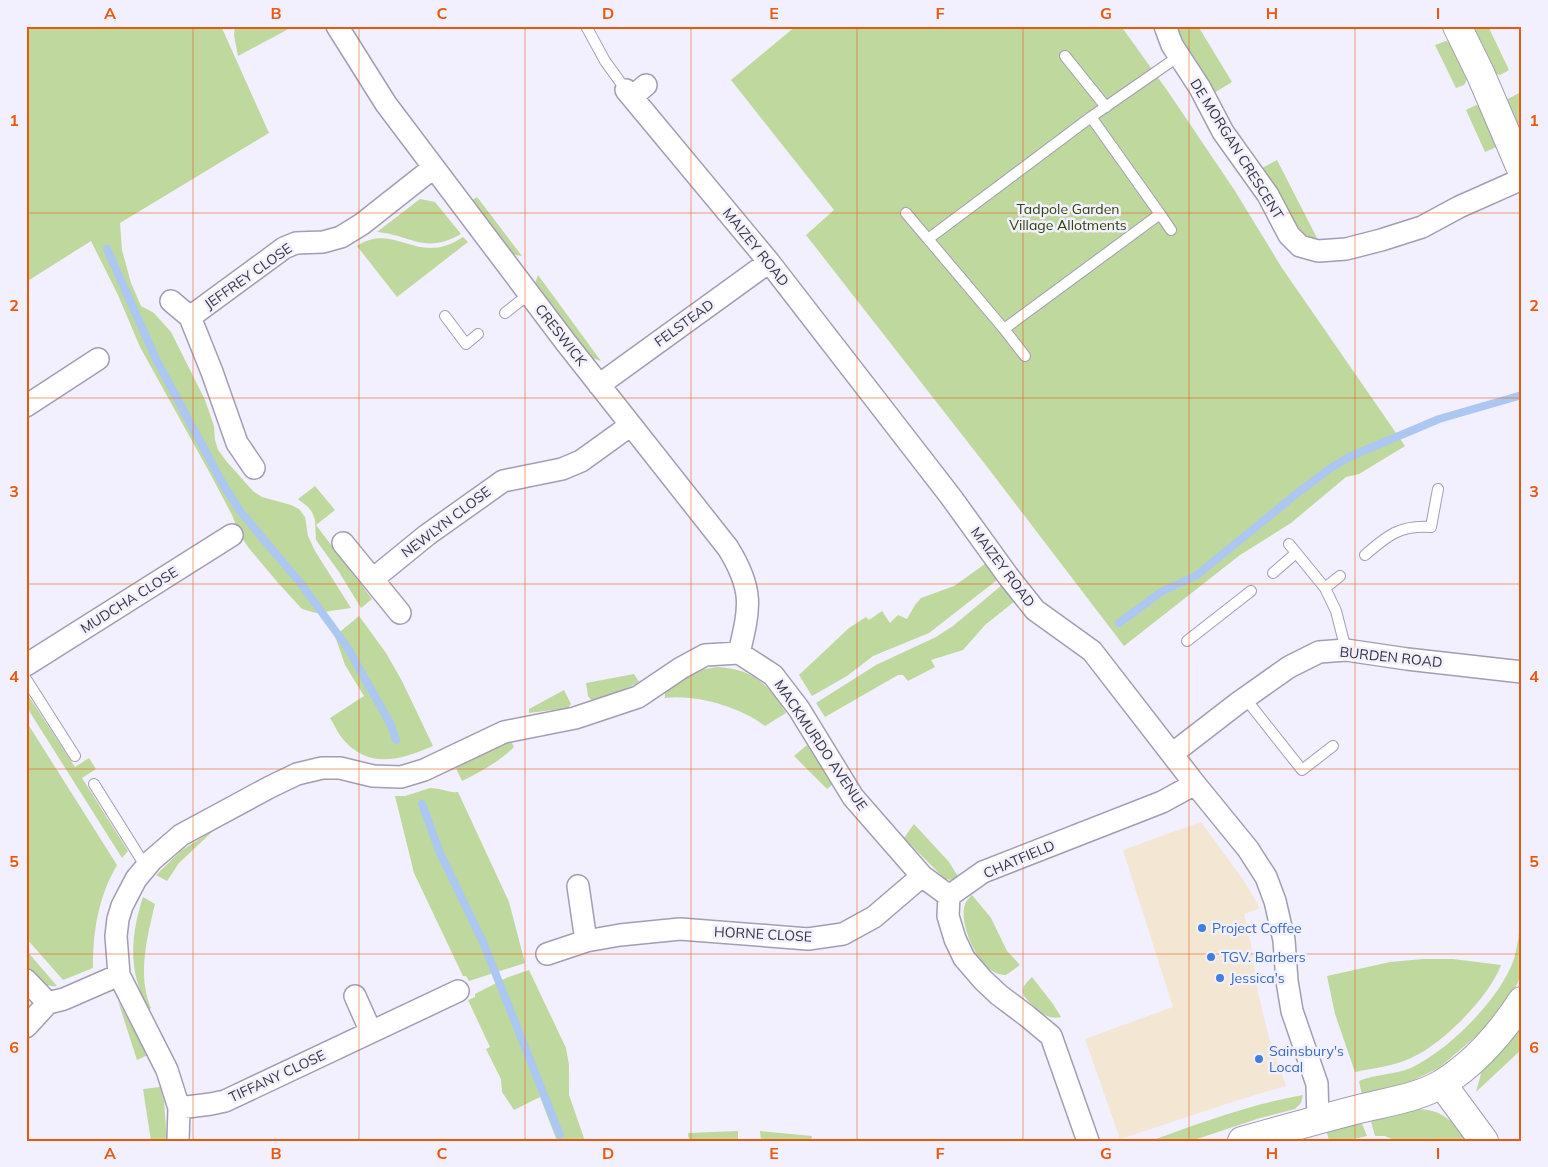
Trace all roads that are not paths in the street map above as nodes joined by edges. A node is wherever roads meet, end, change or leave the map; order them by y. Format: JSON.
{"nodes":[{"id":1,"x":337,"y":26,"type":"edge"},
{"id":2,"x":586,"y":26,"type":"edge"},
{"id":3,"x":1165,"y":26,"type":"edge"},
{"id":4,"x":1457,"y":26,"type":"edge"},
{"id":5,"x":1066,"y":56,"type":"dead end"},
{"id":6,"x":1179,"y":56,"type":"junction"},
{"id":7,"x":635,"y":91,"type":"joint"},
{"id":8,"x":1106,"y":106,"type":"junction"},
{"id":9,"x":1091,"y":117,"type":"junction"},
{"id":10,"x":433,"y":168,"type":"junction"},
{"id":11,"x":1522,"y":171,"type":"edge"},
{"id":12,"x":1522,"y":179,"type":"edge"},
{"id":13,"x":906,"y":213,"type":"dead end"},
{"id":14,"x":1160,"y":214,"type":"junction"},
{"id":15,"x":1172,"y":230,"type":"dead end"},
{"id":16,"x":928,"y":239,"type":"junction"},
{"id":17,"x":769,"y":262,"type":"junction"},
{"id":18,"x":529,"y":294,"type":"junction"},
{"id":19,"x":171,"y":301,"type":"dead end"},
{"id":20,"x":505,"y":313,"type":"dead end"},
{"id":21,"x":190,"y":316,"type":"junction"},
{"id":22,"x":445,"y":316,"type":"dead end"},
{"id":23,"x":1004,"y":329,"type":"junction"},
{"id":24,"x":478,"y":334,"type":"dead end"},
{"id":25,"x":1025,"y":356,"type":"dead end"},
{"id":26,"x":98,"y":359,"type":"dead end"},
{"id":27,"x":599,"y":384,"type":"junction"},
{"id":28,"x":26,"y":406,"type":"edge"},
{"id":29,"x":631,"y":425,"type":"junction"},
{"id":30,"x":254,"y":468,"type":"dead end"},
{"id":31,"x":1438,"y":488,"type":"dead end"},
{"id":32,"x":232,"y":535,"type":"dead end"},
{"id":33,"x":343,"y":543,"type":"dead end"},
{"id":34,"x":1289,"y":544,"type":"dead end"},
{"id":35,"x":1296,"y":553,"type":"junction"},
{"id":36,"x":1365,"y":556,"type":"dead end"},
{"id":37,"x":1273,"y":572,"type":"dead end"},
{"id":38,"x":1340,"y":576,"type":"dead end"},
{"id":39,"x":373,"y":579,"type":"junction"},
{"id":40,"x":1325,"y":588,"type":"junction"},
{"id":41,"x":1251,"y":591,"type":"dead end"},
{"id":42,"x":400,"y":614,"type":"dead end"},
{"id":43,"x":1187,"y":641,"type":"dead end"},
{"id":44,"x":1346,"y":650,"type":"junction"},
{"id":45,"x":739,"y":653,"type":"junction"},
{"id":46,"x":26,"y":665,"type":"edge"},
{"id":47,"x":1522,"y":672,"type":"edge"},
{"id":48,"x":26,"y":679,"type":"edge"},
{"id":49,"x":1245,"y":698,"type":"junction"},
{"id":50,"x":1333,"y":746,"type":"dead end"},
{"id":51,"x":1172,"y":754,"type":"junction"},
{"id":52,"x":75,"y":756,"type":"dead end"},
{"id":53,"x":94,"y":784,"type":"dead end"},
{"id":54,"x":1195,"y":784,"type":"junction"},
{"id":55,"x":146,"y":867,"type":"junction"},
{"id":56,"x":922,"y":876,"type":"junction"},
{"id":57,"x":578,"y":886,"type":"dead end"},
{"id":58,"x":949,"y":896,"type":"junction"},
{"id":59,"x":586,"y":941,"type":"junction"},
{"id":60,"x":546,"y":954,"type":"dead end"},
{"id":61,"x":119,"y":975,"type":"junction"},
{"id":62,"x":26,"y":980,"type":"edge"},
{"id":63,"x":458,"y":991,"type":"dead end"},
{"id":64,"x":355,"y":996,"type":"dead end"},
{"id":65,"x":48,"y":1003,"type":"junction"},
{"id":66,"x":1520,"y":1010,"type":"edge"},
{"id":67,"x":26,"y":1027,"type":"edge"},
{"id":68,"x":371,"y":1032,"type":"junction"},
{"id":69,"x":1442,"y":1084,"type":"junction"},
{"id":70,"x":179,"y":1108,"type":"junction"},
{"id":71,"x":1318,"y":1120,"type":"junction"},
{"id":72,"x":178,"y":1141,"type":"edge"},
{"id":73,"x":1088,"y":1141,"type":"edge"},
{"id":74,"x":1242,"y":1141,"type":"edge"},
{"id":75,"x":1484,"y":1141,"type":"edge"}],
"edges":[{"from":1,"to":10,"type":"street","name":"CRESWICK"},
{"from":2,"to":7,"type":"lane","name":"MAIZEY ROAD"},
{"from":3,"to":6,"type":"street","name":"DE MORGAN CRESCENT"},
{"from":4,"to":11,"type":"street"},
{"from":5,"to":8,"type":"lane"},
{"from":6,"to":8,"type":"lane"},
{"from":6,"to":12,"type":"street","name":"DE MORGAN CRESCENT"},
{"from":7,"to":17,"type":"street","name":"MAIZEY ROAD"},
{"from":8,"to":9,"type":"lane"},
{"from":9,"to":14,"type":"lane"},
{"from":9,"to":16,"type":"lane"},
{"from":10,"to":18,"type":"street","name":"CRESWICK"},
{"from":10,"to":21,"type":"street","name":"JEFFREY CLOSE"},
{"from":13,"to":16,"type":"lane"},
{"from":14,"to":15,"type":"lane"},
{"from":14,"to":23,"type":"lane"},
{"from":16,"to":23,"type":"lane"},
{"from":17,"to":27,"type":"street","name":"FELSTEAD"},
{"from":17,"to":51,"type":"street","name":"MAIZEY ROAD"},
{"from":18,"to":20,"type":"lane"},
{"from":18,"to":27,"type":"street","name":"CRESWICK"},
{"from":19,"to":21,"type":"street","name":"JEFFREY CLOSE"},
{"from":21,"to":30,"type":"street","name":"JEFFREY CLOSE"},
{"from":22,"to":24,"type":"lane"},
{"from":23,"to":25,"type":"lane"},
{"from":26,"to":28,"type":"street"},
{"from":27,"to":29,"type":"street","name":"CRESWICK"},
{"from":29,"to":39,"type":"street","name":"NEWLYN CLOSE"},
{"from":29,"to":45,"type":"street","name":"CRESWICK"},
{"from":31,"to":36,"type":"lane"},
{"from":32,"to":46,"type":"street","name":"MUDCHA CLOSE"},
{"from":33,"to":39,"type":"street"},
{"from":34,"to":35,"type":"lane"},
{"from":35,"to":37,"type":"lane"},
{"from":35,"to":40,"type":"lane"},
{"from":38,"to":40,"type":"lane"},
{"from":39,"to":42,"type":"street"},
{"from":40,"to":44,"type":"lane"},
{"from":41,"to":43,"type":"lane"},
{"from":44,"to":47,"type":"street","name":"BURDEN ROAD"},
{"from":44,"to":49,"type":"street","name":"BURDEN ROAD"},
{"from":45,"to":55,"type":"street"},
{"from":45,"to":56,"type":"street","name":"MACKMURDO AVENUE"},
{"from":48,"to":52,"type":"lane"},
{"from":49,"to":50,"type":"lane"},
{"from":49,"to":51,"type":"street","name":"BURDEN ROAD"},
{"from":51,"to":54,"type":"street","name":"MAIZEY ROAD"},
{"from":53,"to":55,"type":"lane"},
{"from":54,"to":58,"type":"street","name":"CHATFIELD"},
{"from":54,"to":71,"type":"street","name":"MAIZEY ROAD"},
{"from":55,"to":61,"type":"street"},
{"from":56,"to":58,"type":"street","name":"MACKMURDO AVENUE"},
{"from":56,"to":59,"type":"street","name":"HORNE CLOSE"},
{"from":57,"to":59,"type":"street"},
{"from":58,"to":73,"type":"street"},
{"from":59,"to":60,"type":"street","name":"HORNE CLOSE"},
{"from":61,"to":65,"type":"street"},
{"from":61,"to":70,"type":"street"},
{"from":62,"to":65,"type":"street"},
{"from":63,"to":68,"type":"street","name":"TIFFANY CLOSE"},
{"from":64,"to":68,"type":"street"},
{"from":65,"to":67,"type":"street"},
{"from":66,"to":69,"type":"street"},
{"from":68,"to":70,"type":"street","name":"TIFFANY CLOSE"},
{"from":69,"to":71,"type":"street"},
{"from":69,"to":75,"type":"street"},
{"from":70,"to":72,"type":"street"},
{"from":71,"to":74,"type":"street"}]}
